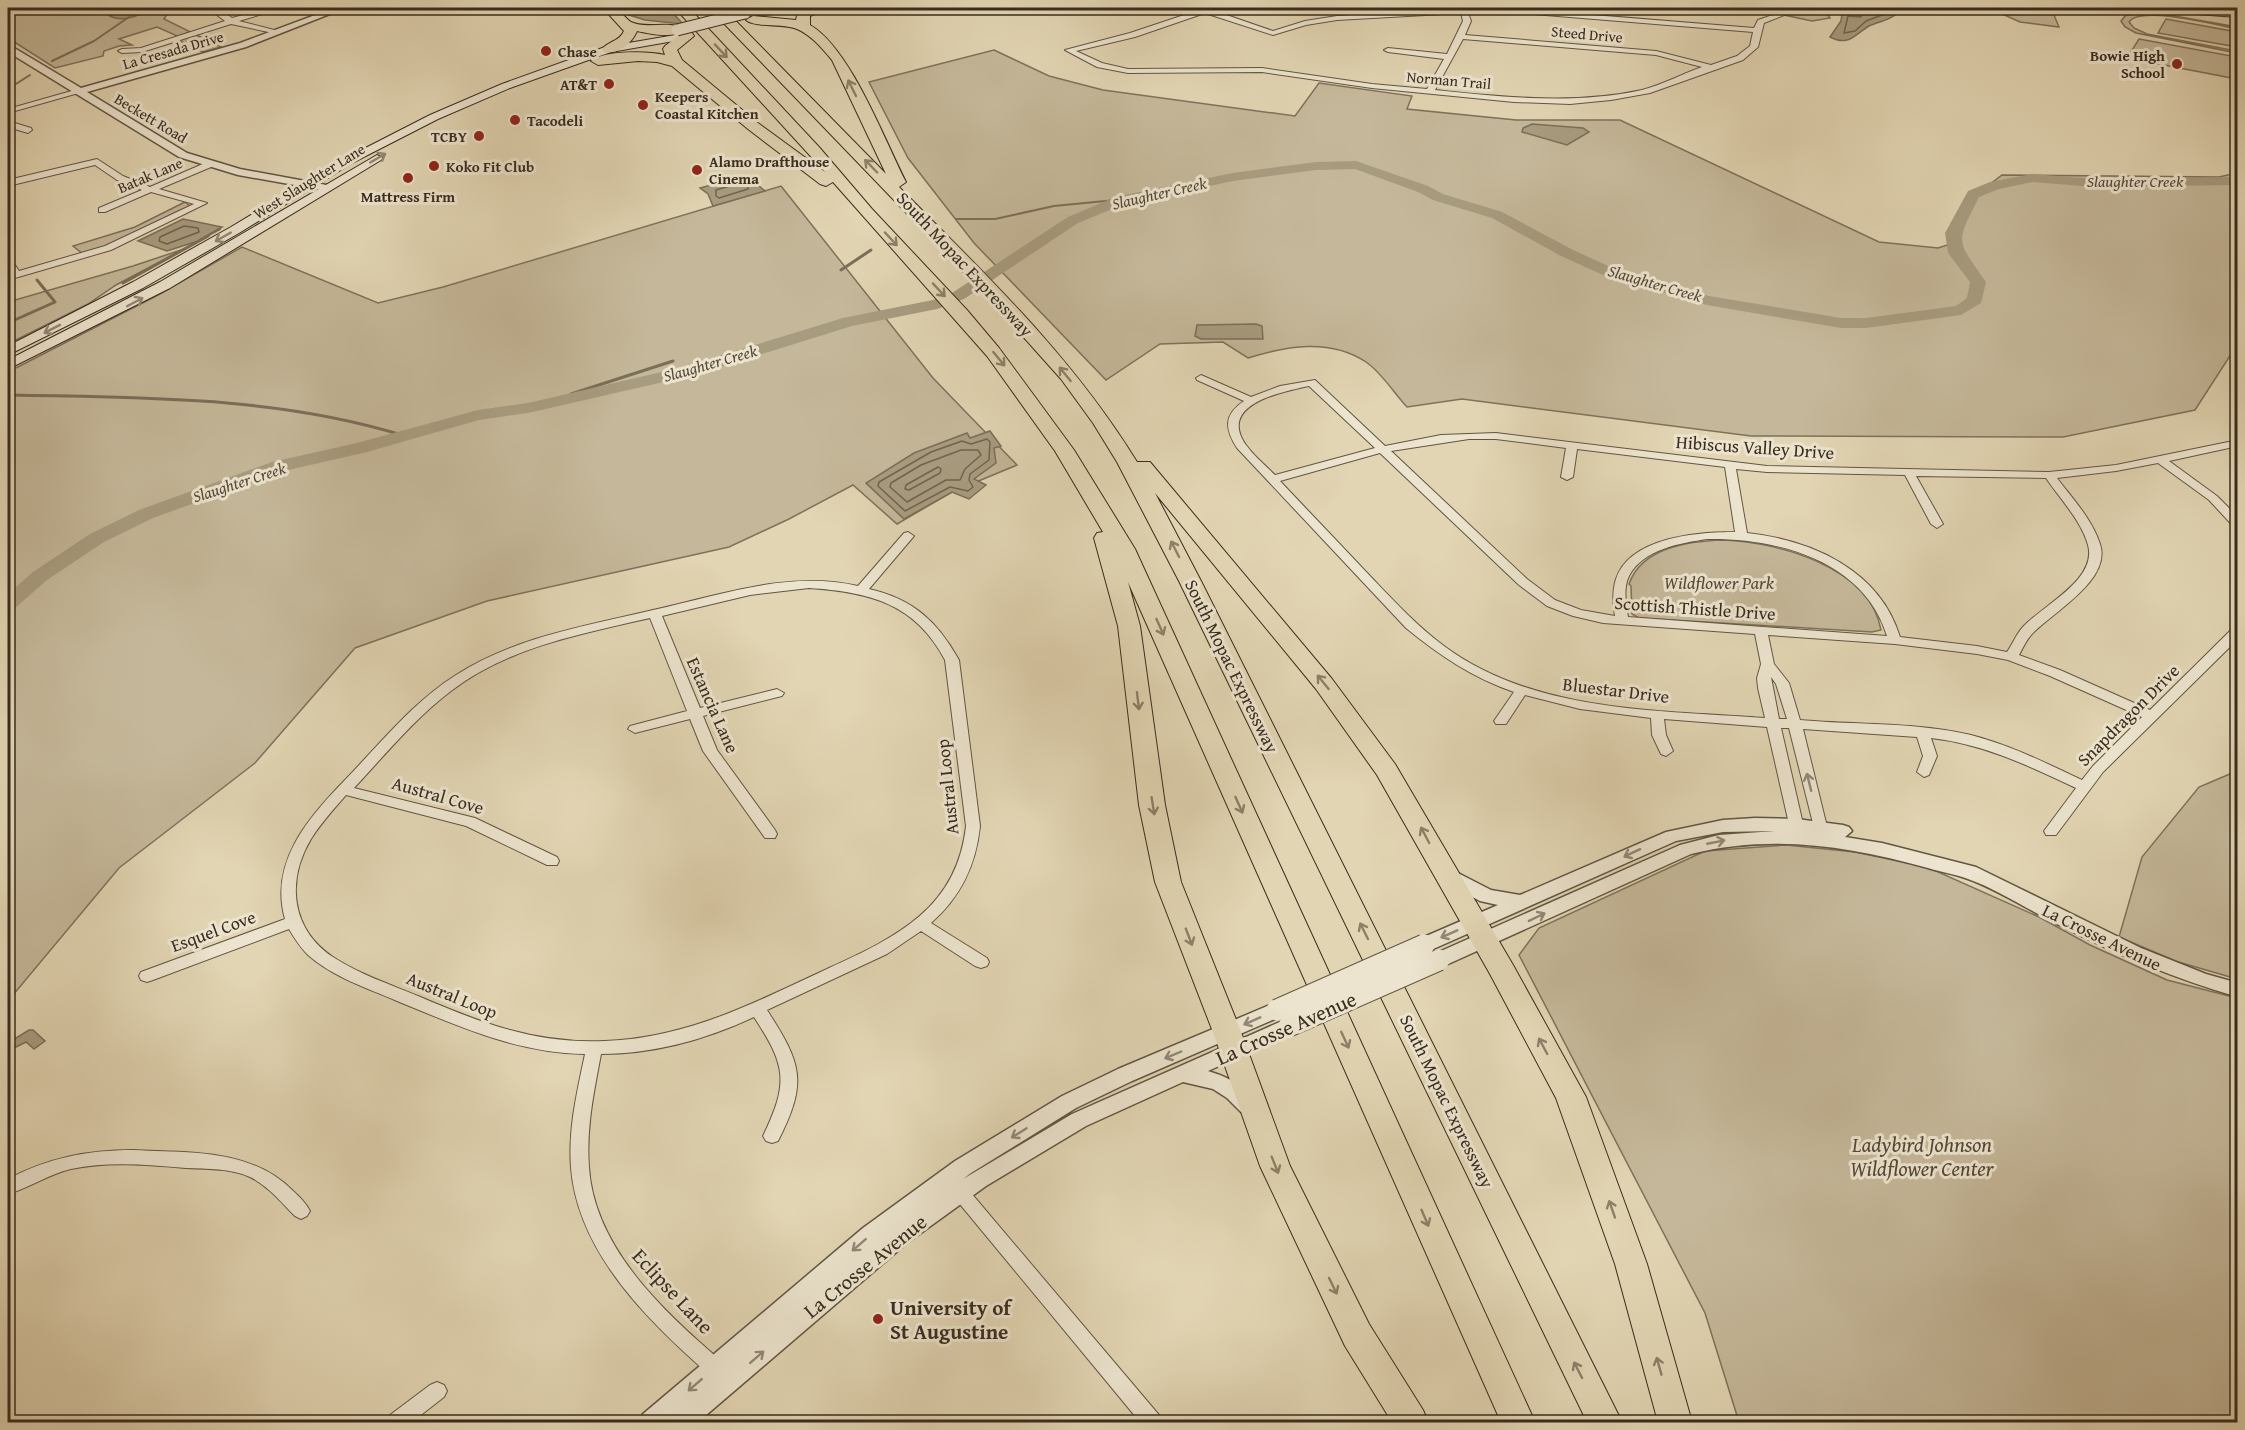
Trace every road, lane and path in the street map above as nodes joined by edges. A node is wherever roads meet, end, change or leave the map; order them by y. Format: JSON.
{"nodes":[{"id":1,"x":215,"y":8,"type":"edge"},
{"id":2,"x":341,"y":8,"type":"edge"},
{"id":3,"x":610,"y":8,"type":"edge"},
{"id":4,"x":682,"y":8,"type":"edge"},
{"id":5,"x":716,"y":8,"type":"edge"},
{"id":6,"x":790,"y":8,"type":"edge"},
{"id":7,"x":807,"y":8,"type":"edge"},
{"id":8,"x":816,"y":8,"type":"edge"},
{"id":9,"x":1464,"y":8,"type":"edge"},
{"id":10,"x":1790,"y":8,"type":"edge"},
{"id":11,"x":2153,"y":8,"type":"edge"},
{"id":12,"x":1208,"y":9,"type":"edge"},
{"id":13,"x":266,"y":10,"type":"dead end"},
{"id":14,"x":752,"y":14,"type":"edge"},
{"id":15,"x":2238,"y":14,"type":"edge"},
{"id":16,"x":236,"y":21,"type":"junction"},
{"id":17,"x":627,"y":25,"type":"junction"},
{"id":18,"x":803,"y":25,"type":"junction"},
{"id":19,"x":1757,"y":30,"type":"junction"},
{"id":20,"x":278,"y":32,"type":"junction"},
{"id":21,"x":682,"y":33,"type":"junction"},
{"id":22,"x":1461,"y":37,"type":"junction"},
{"id":23,"x":638,"y":45,"type":"junction"},
{"id":24,"x":8,"y":48,"type":"edge"},
{"id":25,"x":609,"y":49,"type":"junction"},
{"id":26,"x":1388,"y":50,"type":"dead end"},
{"id":27,"x":122,"y":51,"type":"dead end"},
{"id":28,"x":1450,"y":57,"type":"junction"},
{"id":29,"x":598,"y":61,"type":"junction"},
{"id":30,"x":677,"y":63,"type":"junction"},
{"id":31,"x":1710,"y":67,"type":"junction"},
{"id":32,"x":536,"y":75,"type":"junction"},
{"id":33,"x":78,"y":92,"type":"junction"},
{"id":34,"x":1430,"y":92,"type":"junction"},
{"id":35,"x":484,"y":95,"type":"junction"},
{"id":36,"x":499,"y":99,"type":"junction"},
{"id":37,"x":8,"y":111,"type":"edge"},
{"id":38,"x":8,"y":124,"type":"edge"},
{"id":39,"x":442,"y":125,"type":"junction"},
{"id":40,"x":28,"y":130,"type":"dead end"},
{"id":41,"x":208,"y":165,"type":"junction"},
{"id":42,"x":8,"y":183,"type":"edge"},
{"id":43,"x":309,"y":185,"type":"junction"},
{"id":44,"x":328,"y":188,"type":"junction"},
{"id":45,"x":150,"y":189,"type":"junction"},
{"id":46,"x":912,"y":208,"type":"junction"},
{"id":47,"x":102,"y":210,"type":"dead end"},
{"id":48,"x":866,"y":212,"type":"junction"},
{"id":49,"x":8,"y":261,"type":"edge"},
{"id":50,"x":12,"y":276,"type":"edge"},
{"id":51,"x":8,"y":351,"type":"edge"},
{"id":52,"x":8,"y":365,"type":"edge"},
{"id":53,"x":1201,"y":378,"type":"dead end"},
{"id":54,"x":1250,"y":400,"type":"junction"},
{"id":55,"x":1101,"y":420,"type":"junction"},
{"id":56,"x":2238,"y":443,"type":"edge"},
{"id":57,"x":1572,"y":446,"type":"junction"},
{"id":58,"x":1384,"y":451,"type":"junction"},
{"id":59,"x":2161,"y":460,"type":"junction"},
{"id":60,"x":1730,"y":466,"type":"junction"},
{"id":61,"x":1909,"y":472,"type":"junction"},
{"id":62,"x":2049,"y":475,"type":"junction"},
{"id":63,"x":1567,"y":477,"type":"dead end"},
{"id":64,"x":1273,"y":479,"type":"junction"},
{"id":65,"x":1094,"y":501,"type":"junction"},
{"id":66,"x":1937,"y":524,"type":"dead end"},
{"id":67,"x":2238,"y":524,"type":"edge"},
{"id":68,"x":1742,"y":535,"type":"junction"},
{"id":69,"x":908,"y":536,"type":"dead end"},
{"id":70,"x":862,"y":590,"type":"junction"},
{"id":71,"x":654,"y":614,"type":"junction"},
{"id":72,"x":1622,"y":621,"type":"junction"},
{"id":73,"x":1761,"y":631,"type":"junction"},
{"id":74,"x":2238,"y":631,"type":"edge"},
{"id":75,"x":1895,"y":640,"type":"junction"},
{"id":76,"x":2011,"y":657,"type":"junction"},
{"id":77,"x":1768,"y":664,"type":"junction"},
{"id":78,"x":1522,"y":690,"type":"junction"},
{"id":79,"x":777,"y":693,"type":"dead end"},
{"id":80,"x":694,"y":714,"type":"junction"},
{"id":81,"x":1657,"y":714,"type":"junction"},
{"id":82,"x":2151,"y":716,"type":"junction"},
{"id":83,"x":1502,"y":720,"type":"dead end"},
{"id":84,"x":1772,"y":723,"type":"junction"},
{"id":85,"x":1795,"y":724,"type":"junction"},
{"id":86,"x":635,"y":729,"type":"dead end"},
{"id":87,"x":1923,"y":733,"type":"junction"},
{"id":88,"x":1666,"y":751,"type":"dead end"},
{"id":89,"x":1924,"y":772,"type":"dead end"},
{"id":90,"x":2083,"y":786,"type":"junction"},
{"id":91,"x":344,"y":790,"type":"junction"},
{"id":92,"x":1798,"y":831,"type":"junction"},
{"id":93,"x":2050,"y":831,"type":"dead end"},
{"id":94,"x":1822,"y":833,"type":"junction"},
{"id":95,"x":770,"y":834,"type":"dead end"},
{"id":96,"x":552,"y":861,"type":"dead end"},
{"id":97,"x":1447,"y":875,"type":"junction"},
{"id":98,"x":1520,"y":902,"type":"junction"},
{"id":99,"x":293,"y":922,"type":"junction"},
{"id":100,"x":921,"y":924,"type":"junction"},
{"id":101,"x":1478,"y":932,"type":"junction"},
{"id":102,"x":981,"y":962,"type":"dead end"},
{"id":103,"x":147,"y":976,"type":"dead end"},
{"id":104,"x":2238,"y":990,"type":"edge"},
{"id":105,"x":757,"y":1008,"type":"junction"},
{"id":106,"x":1231,"y":1041,"type":"junction"},
{"id":107,"x":594,"y":1048,"type":"junction"},
{"id":108,"x":1181,"y":1075,"type":"junction"},
{"id":109,"x":1258,"y":1117,"type":"junction"},
{"id":110,"x":772,"y":1136,"type":"dead end"},
{"id":111,"x":8,"y":1187,"type":"edge"},
{"id":112,"x":960,"y":1192,"type":"junction"},
{"id":113,"x":301,"y":1211,"type":"dead end"},
{"id":114,"x":723,"y":1374,"type":"junction"},
{"id":115,"x":437,"y":1391,"type":"dead end"},
{"id":116,"x":397,"y":1422,"type":"edge"},
{"id":117,"x":651,"y":1422,"type":"edge"},
{"id":118,"x":681,"y":1422,"type":"edge"},
{"id":119,"x":1152,"y":1422,"type":"edge"},
{"id":120,"x":1411,"y":1422,"type":"edge"},
{"id":121,"x":1518,"y":1422,"type":"edge"},
{"id":122,"x":1605,"y":1422,"type":"edge"},
{"id":123,"x":1675,"y":1422,"type":"edge"}],
"edges":[{"from":1,"to":16,"type":"street"},
{"from":2,"to":20,"type":"street","name":"La Cresada Drive"},
{"from":3,"to":17,"type":"highway"},
{"from":4,"to":48,"type":"highway","name":"South Mopac Expressway","one_way":true},
{"from":46,"to":5,"type":"highway","name":"South Mopac Expressway","one_way":true},
{"from":6,"to":7,"type":"main road","name":"West Slaughter Lane"},
{"from":6,"to":14,"type":"main road","name":"West Slaughter Lane"},
{"from":8,"to":18,"type":"highway"},
{"from":9,"to":12,"type":"street"},
{"from":9,"to":19,"type":"street"},
{"from":9,"to":22,"type":"street"},
{"from":10,"to":19,"type":"street","name":"Norman Trail"},
{"from":11,"to":15,"type":"main road"},
{"from":12,"to":34,"type":"street","name":"Norman Trail"},
{"from":13,"to":16,"type":"street"},
{"from":14,"to":18,"type":"highway"},
{"from":14,"to":21,"type":"main road","name":"West Slaughter Lane"},
{"from":16,"to":20,"type":"street"},
{"from":16,"to":27,"type":"street"},
{"from":17,"to":21,"type":"highway"},
{"from":17,"to":25,"type":"highway"},
{"from":46,"to":18,"type":"highway","one_way":true},
{"from":19,"to":31,"type":"street","name":"Norman Trail"},
{"from":20,"to":33,"type":"street","name":"La Cresada Drive"},
{"from":21,"to":23,"type":"main road","name":"West Slaughter Lane"},
{"from":21,"to":30,"type":"highway"},
{"from":22,"to":28,"type":"street"},
{"from":22,"to":31,"type":"street","name":"Steed Drive"},
{"from":23,"to":25,"type":"main road","name":"West Slaughter Lane"},
{"from":23,"to":29,"type":"main road","name":"West Slaughter Lane"},
{"from":24,"to":33,"type":"street","name":"Beckett Road"},
{"from":25,"to":32,"type":"main road","name":"West Slaughter Lane"},
{"from":26,"to":28,"type":"street"},
{"from":28,"to":34,"type":"street"},
{"from":29,"to":30,"type":"highway"},
{"from":29,"to":36,"type":"main road","name":"West Slaughter Lane"},
{"from":30,"to":48,"type":"highway"},
{"from":31,"to":34,"type":"street","name":"Norman Trail"},
{"from":32,"to":35,"type":"main road","name":"West Slaughter Lane"},
{"from":32,"to":36,"type":"main road"},
{"from":33,"to":37,"type":"street"},
{"from":33,"to":41,"type":"street","name":"Beckett Road"},
{"from":35,"to":39,"type":"main road"},
{"from":35,"to":43,"type":"main road","name":"West Slaughter Lane"},
{"from":36,"to":39,"type":"main road","name":"West Slaughter Lane"},
{"from":38,"to":40,"type":"street"},
{"from":44,"to":39,"type":"main road","name":"West Slaughter Lane","one_way":true},
{"from":41,"to":43,"type":"street","name":"Beckett Road"},
{"from":41,"to":45,"type":"street","name":"Batak Lane"},
{"from":42,"to":45,"type":"street"},
{"from":43,"to":44,"type":"street","name":"Beckett Road"},
{"from":43,"to":51,"type":"main road","name":"West Slaughter Lane","one_way":true},
{"from":52,"to":44,"type":"main road","name":"West Slaughter Lane","one_way":true},
{"from":45,"to":47,"type":"street","name":"Batak Lane"},
{"from":45,"to":50,"type":"street"},
{"from":55,"to":46,"type":"highway","name":"South Mopac Expressway","one_way":true},
{"from":48,"to":65,"type":"highway","name":"South Mopac Expressway","one_way":true},
{"from":49,"to":50,"type":"street"},
{"from":53,"to":54,"type":"street"},
{"from":54,"to":58,"type":"street","name":"Scottish Thistle Drive"},
{"from":54,"to":64,"type":"street","name":"Bluestar Drive"},
{"from":97,"to":55,"type":"highway","one_way":true},
{"from":122,"to":55,"type":"highway","name":"South Mopac Expressway","one_way":true},
{"from":56,"to":59,"type":"street","name":"Hibiscus Valley Drive"},
{"from":57,"to":58,"type":"street","name":"Hibiscus Valley Drive"},
{"from":57,"to":60,"type":"street","name":"Hibiscus Valley Drive"},
{"from":57,"to":63,"type":"street"},
{"from":58,"to":64,"type":"street","name":"Hibiscus Valley Drive"},
{"from":58,"to":72,"type":"street","name":"Scottish Thistle Drive"},
{"from":59,"to":62,"type":"street","name":"Hibiscus Valley Drive"},
{"from":59,"to":67,"type":"street"},
{"from":60,"to":61,"type":"street","name":"Hibiscus Valley Drive"},
{"from":60,"to":68,"type":"street"},
{"from":61,"to":62,"type":"street","name":"Hibiscus Valley Drive"},
{"from":61,"to":66,"type":"street"},
{"from":62,"to":76,"type":"street"},
{"from":64,"to":78,"type":"street","name":"Bluestar Drive"},
{"from":65,"to":106,"type":"highway","one_way":true},
{"from":65,"to":121,"type":"highway","name":"South Mopac Expressway","one_way":true},
{"from":68,"to":72,"type":"street"},
{"from":68,"to":75,"type":"street"},
{"from":69,"to":70,"type":"street"},
{"from":70,"to":71,"type":"street","name":"Austral Loop"},
{"from":70,"to":100,"type":"street","name":"Austral Loop"},
{"from":71,"to":80,"type":"street","name":"Estancia Lane"},
{"from":71,"to":91,"type":"street","name":"Austral Loop"},
{"from":72,"to":73,"type":"street","name":"Scottish Thistle Drive"},
{"from":73,"to":75,"type":"street","name":"Scottish Thistle Drive"},
{"from":73,"to":77,"type":"street"},
{"from":74,"to":82,"type":"street","name":"Snapdragon Drive"},
{"from":75,"to":76,"type":"street","name":"Scottish Thistle Drive"},
{"from":76,"to":82,"type":"street","name":"Scottish Thistle Drive"},
{"from":77,"to":84,"type":"street"},
{"from":77,"to":85,"type":"street"},
{"from":78,"to":81,"type":"street","name":"Bluestar Drive"},
{"from":78,"to":83,"type":"street"},
{"from":79,"to":80,"type":"street"},
{"from":80,"to":86,"type":"street"},
{"from":80,"to":95,"type":"street","name":"Estancia Lane"},
{"from":81,"to":84,"type":"street","name":"Bluestar Drive"},
{"from":81,"to":88,"type":"street"},
{"from":82,"to":90,"type":"street","name":"Snapdragon Drive"},
{"from":84,"to":85,"type":"street","name":"Bluestar Drive"},
{"from":84,"to":92,"type":"street"},
{"from":85,"to":87,"type":"street","name":"Bluestar Drive"},
{"from":94,"to":85,"type":"street","one_way":true},
{"from":87,"to":89,"type":"street"},
{"from":87,"to":90,"type":"street","name":"Bluestar Drive"},
{"from":90,"to":93,"type":"street","name":"Snapdragon Drive"},
{"from":91,"to":96,"type":"street","name":"Austral Cove"},
{"from":91,"to":99,"type":"street","name":"Austral Loop"},
{"from":92,"to":94,"type":"street","name":"La Crosse Avenue"},
{"from":92,"to":98,"type":"street","name":"La Crosse Avenue","one_way":true},
{"from":101,"to":92,"type":"street","name":"La Crosse Avenue","one_way":true},
{"from":94,"to":104,"type":"street","name":"La Crosse Avenue"},
{"from":97,"to":98,"type":"street"},
{"from":97,"to":101,"type":"highway"},
{"from":98,"to":101,"type":"street","name":"La Crosse Avenue"},
{"from":99,"to":103,"type":"street","name":"Esquel Cove"},
{"from":99,"to":107,"type":"street","name":"Austral Loop"},
{"from":100,"to":102,"type":"street"},
{"from":100,"to":105,"type":"street","name":"Austral Loop"},
{"from":101,"to":106,"type":"street","name":"La Crosse Avenue","one_way":true,"bridge":true},
{"from":101,"to":106,"type":"street","name":"La Crosse Avenue","bridge":true},
{"from":123,"to":101,"type":"highway","one_way":true},
{"from":105,"to":107,"type":"street","name":"Austral Loop"},
{"from":105,"to":110,"type":"street"},
{"from":106,"to":108,"type":"street","name":"La Crosse Avenue"},
{"from":106,"to":109,"type":"highway"},
{"from":106,"to":114,"type":"street","name":"La Crosse Avenue","one_way":true},
{"from":107,"to":114,"type":"street","name":"Eclipse Lane"},
{"from":108,"to":109,"type":"street"},
{"from":108,"to":112,"type":"street","name":"La Crosse Avenue"},
{"from":109,"to":120,"type":"highway","one_way":true},
{"from":111,"to":113,"type":"street"},
{"from":114,"to":112,"type":"street","name":"La Crosse Avenue","one_way":true},
{"from":112,"to":119,"type":"street"},
{"from":114,"to":117,"type":"street","name":"La Crosse Avenue","one_way":true},
{"from":114,"to":118,"type":"street","name":"La Crosse Avenue"},
{"from":115,"to":116,"type":"street"}]}
